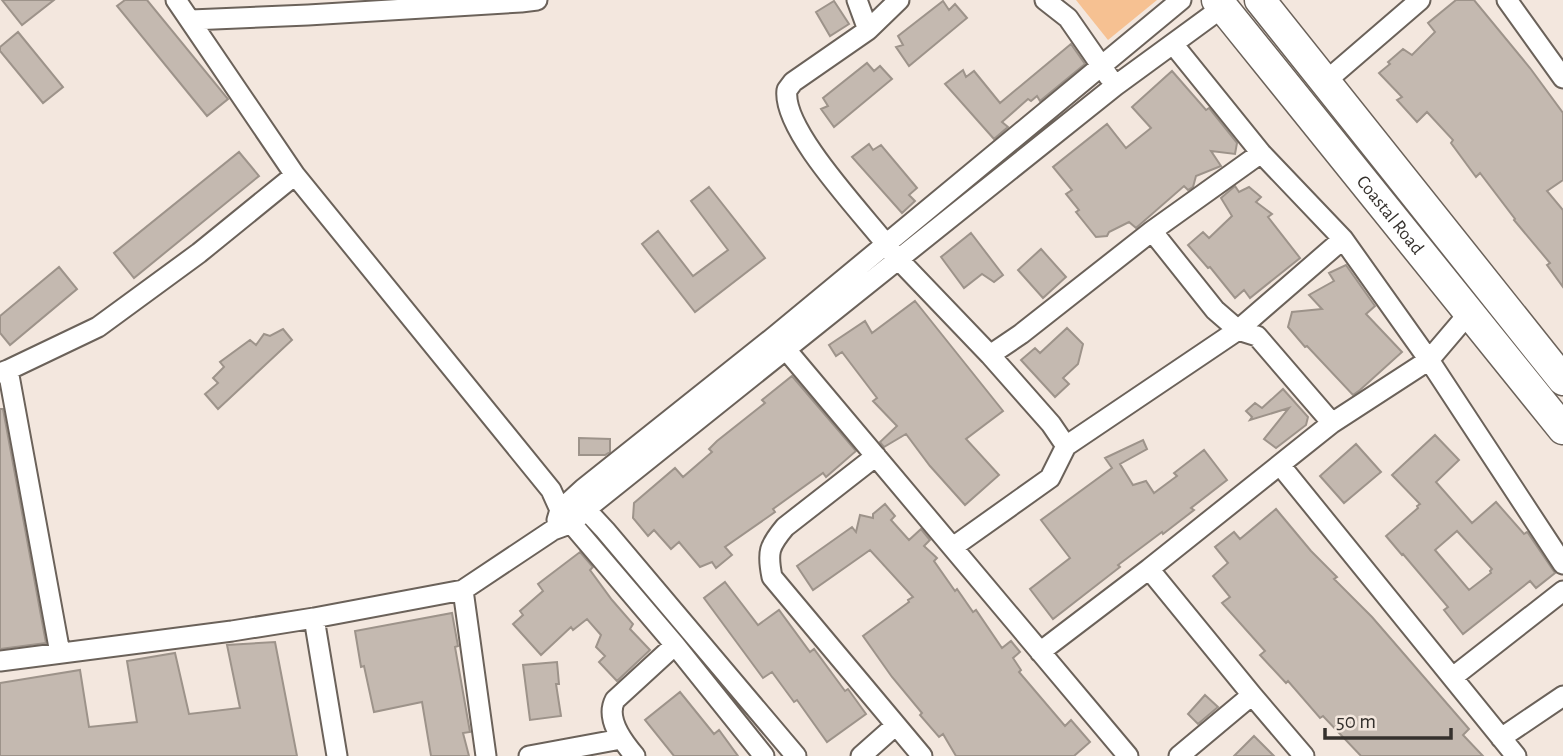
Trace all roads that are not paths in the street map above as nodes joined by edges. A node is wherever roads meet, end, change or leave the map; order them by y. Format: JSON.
{"nodes":[{"id":1,"x":176,"y":0,"type":"edge"},
{"id":2,"x":537,"y":0,"type":"edge"},
{"id":3,"x":857,"y":0,"type":"edge"},
{"id":4,"x":899,"y":0,"type":"edge"},
{"id":5,"x":1045,"y":0,"type":"edge"},
{"id":6,"x":1181,"y":0,"type":"edge"},
{"id":7,"x":1260,"y":0,"type":"edge"},
{"id":8,"x":1420,"y":0,"type":"edge"},
{"id":9,"x":1507,"y":0,"type":"edge"},
{"id":10,"x":1220,"y":3,"type":"edge"},
{"id":11,"x":191,"y":20,"type":"junction"},
{"id":12,"x":868,"y":30,"type":"junction"},
{"id":13,"x":1173,"y":44,"type":"junction"},
{"id":14,"x":1101,"y":66,"type":"junction"},
{"id":15,"x":1563,"y":78,"type":"edge"},
{"id":16,"x":1326,"y":81,"type":"junction"},
{"id":17,"x":1115,"y":86,"type":"junction"},
{"id":18,"x":1261,"y":153,"type":"junction"},
{"id":19,"x":295,"y":175,"type":"junction"},
{"id":20,"x":939,"y":200,"type":"junction"},
{"id":21,"x":952,"y":216,"type":"junction"},
{"id":22,"x":1152,"y":231,"type":"junction"},
{"id":23,"x":1343,"y":239,"type":"junction"},
{"id":24,"x":892,"y":251,"type":"junction"},
{"id":25,"x":1469,"y":313,"type":"junction"},
{"id":26,"x":1238,"y":330,"type":"junction"},
{"id":27,"x":781,"y":343,"type":"junction"},
{"id":28,"x":990,"y":355,"type":"junction"},
{"id":29,"x":1429,"y":360,"type":"junction"},
{"id":30,"x":4,"y":372,"type":"edge"},
{"id":31,"x":1563,"y":380,"type":"edge"},
{"id":32,"x":1332,"y":423,"type":"junction"},
{"id":33,"x":1563,"y":429,"type":"edge"},
{"id":34,"x":1066,"y":446,"type":"junction"},
{"id":35,"x":876,"y":456,"type":"junction"},
{"id":36,"x":1280,"y":465,"type":"junction"},
{"id":37,"x":569,"y":514,"type":"junction"},
{"id":38,"x":953,"y":547,"type":"junction"},
{"id":39,"x":1563,"y":564,"type":"edge"},
{"id":40,"x":1149,"y":569,"type":"junction"},
{"id":41,"x":463,"y":590,"type":"junction"},
{"id":42,"x":1563,"y":591,"type":"edge"},
{"id":43,"x":314,"y":618,"type":"junction"},
{"id":44,"x":675,"y":645,"type":"junction"},
{"id":45,"x":1040,"y":652,"type":"junction"},
{"id":46,"x":60,"y":653,"type":"junction"},
{"id":47,"x":0,"y":661,"type":"edge"},
{"id":48,"x":1452,"y":677,"type":"junction"},
{"id":49,"x":1252,"y":695,"type":"junction"},
{"id":50,"x":1563,"y":696,"type":"edge"},
{"id":51,"x":896,"y":725,"type":"junction"},
{"id":52,"x":1502,"y":738,"type":"junction"},
{"id":53,"x":621,"y":739,"type":"junction"},
{"id":54,"x":337,"y":756,"type":"edge"},
{"id":55,"x":486,"y":756,"type":"edge"},
{"id":56,"x":529,"y":756,"type":"edge"},
{"id":57,"x":635,"y":756,"type":"edge"},
{"id":58,"x":764,"y":756,"type":"edge"},
{"id":59,"x":796,"y":756,"type":"edge"},
{"id":60,"x":860,"y":756,"type":"edge"},
{"id":61,"x":922,"y":756,"type":"edge"},
{"id":62,"x":1128,"y":756,"type":"edge"},
{"id":63,"x":1180,"y":756,"type":"edge"},
{"id":64,"x":1304,"y":756,"type":"edge"},
{"id":65,"x":1516,"y":756,"type":"edge"}],
"edges":[{"from":1,"to":11,"type":"street"},
{"from":2,"to":11,"type":"street"},
{"from":3,"to":12,"type":"street"},
{"from":4,"to":12,"type":"street"},
{"from":5,"to":14,"type":"street"},
{"from":6,"to":14,"type":"street"},
{"from":7,"to":16,"type":"highway","name":"Coastal Road"},
{"from":8,"to":16,"type":"street"},
{"from":9,"to":15,"type":"street"},
{"from":10,"to":13,"type":"street"},
{"from":10,"to":25,"type":"highway","name":"Coastal Road"},
{"from":11,"to":19,"type":"street"},
{"from":12,"to":24,"type":"street"},
{"from":13,"to":17,"type":"street"},
{"from":13,"to":18,"type":"street"},
{"from":14,"to":17,"type":"street"},
{"from":14,"to":20,"type":"street"},
{"from":16,"to":31,"type":"highway","name":"Coastal Road"},
{"from":17,"to":21,"type":"street"},
{"from":18,"to":22,"type":"street"},
{"from":18,"to":23,"type":"street"},
{"from":19,"to":30,"type":"street"},
{"from":19,"to":37,"type":"street"},
{"from":20,"to":21,"type":"street"},
{"from":20,"to":24,"type":"street"},
{"from":21,"to":24,"type":"street"},
{"from":22,"to":26,"type":"street"},
{"from":22,"to":28,"type":"street"},
{"from":23,"to":26,"type":"street"},
{"from":23,"to":29,"type":"street"},
{"from":24,"to":27,"type":"street"},
{"from":24,"to":28,"type":"street"},
{"from":25,"to":29,"type":"street"},
{"from":25,"to":33,"type":"highway","name":"Coastal Road"},
{"from":26,"to":32,"type":"street"},
{"from":26,"to":34,"type":"street"},
{"from":27,"to":35,"type":"street"},
{"from":27,"to":37,"type":"street"},
{"from":28,"to":34,"type":"street"},
{"from":29,"to":32,"type":"street"},
{"from":29,"to":39,"type":"street"},
{"from":30,"to":46,"type":"street"},
{"from":32,"to":36,"type":"street"},
{"from":34,"to":38,"type":"street"},
{"from":35,"to":38,"type":"street"},
{"from":35,"to":51,"type":"street"},
{"from":36,"to":40,"type":"street"},
{"from":36,"to":48,"type":"street"},
{"from":37,"to":41,"type":"street"},
{"from":37,"to":44,"type":"street"},
{"from":37,"to":59,"type":"street"},
{"from":38,"to":45,"type":"street"},
{"from":40,"to":45,"type":"street"},
{"from":40,"to":49,"type":"street"},
{"from":41,"to":43,"type":"street"},
{"from":41,"to":55,"type":"street"},
{"from":42,"to":48,"type":"street"},
{"from":43,"to":46,"type":"street"},
{"from":43,"to":54,"type":"street"},
{"from":44,"to":53,"type":"street"},
{"from":44,"to":58,"type":"street"},
{"from":45,"to":62,"type":"street"},
{"from":46,"to":47,"type":"street"},
{"from":48,"to":52,"type":"street"},
{"from":49,"to":63,"type":"street"},
{"from":49,"to":64,"type":"street"},
{"from":50,"to":52,"type":"street"},
{"from":51,"to":60,"type":"street"},
{"from":51,"to":61,"type":"street"},
{"from":52,"to":65,"type":"street"},
{"from":53,"to":56,"type":"street"},
{"from":53,"to":57,"type":"street"}]}
